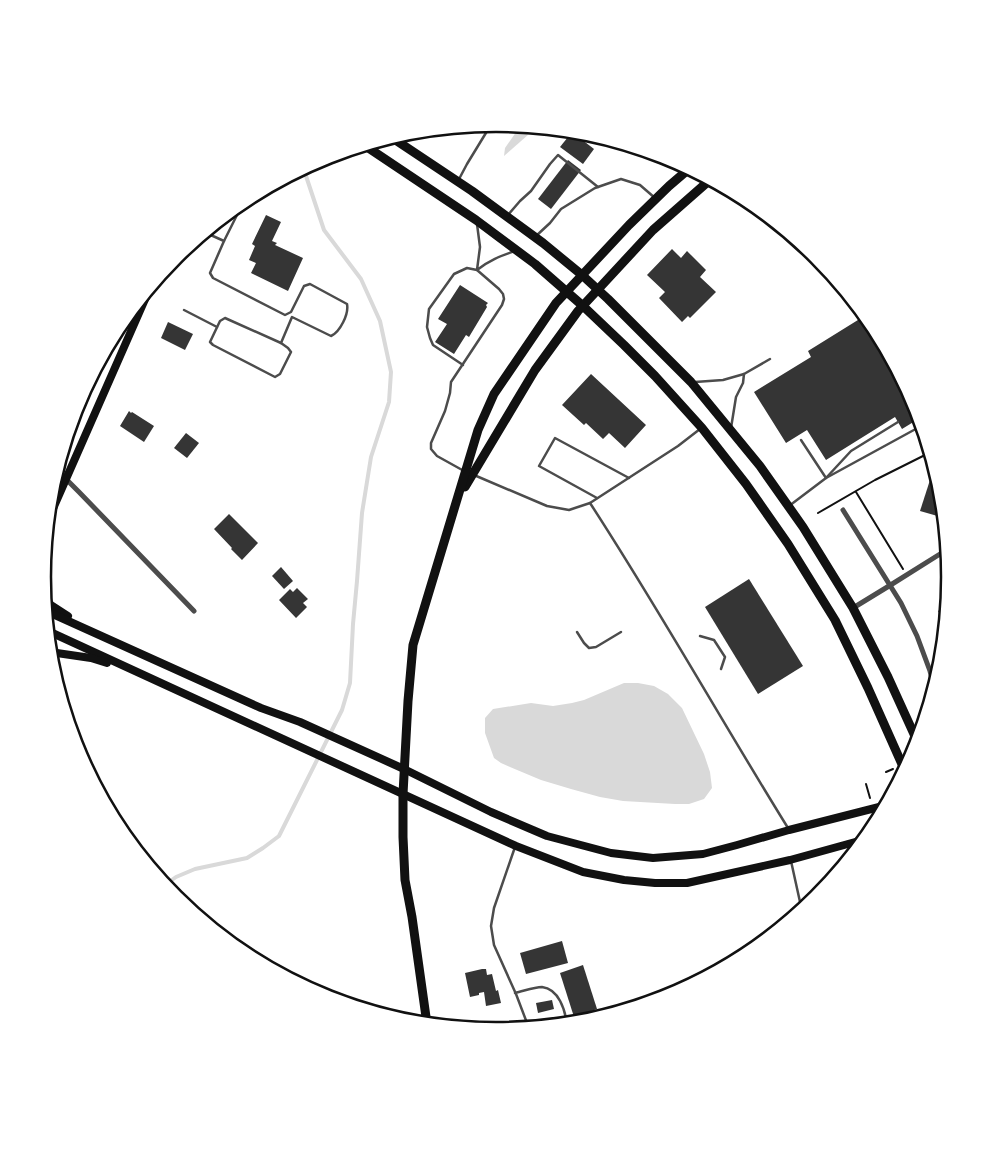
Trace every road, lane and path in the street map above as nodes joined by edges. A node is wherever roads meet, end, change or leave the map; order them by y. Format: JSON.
{"nodes":[{"id":1,"x":487,"y":132,"type":"edge"},
{"id":2,"x":399,"y":143,"type":"edge"},
{"id":3,"x":371,"y":150,"type":"edge"},
{"id":4,"x":684,"y":174,"type":"edge"},
{"id":5,"x":458,"y":182,"type":"junction"},
{"id":6,"x":705,"y":184,"type":"edge"},
{"id":7,"x":598,"y":187,"type":"junction"},
{"id":8,"x":657,"y":198,"type":"junction"},
{"id":9,"x":237,"y":216,"type":"edge"},
{"id":10,"x":507,"y":216,"type":"junction"},
{"id":11,"x":476,"y":220,"type":"junction"},
{"id":12,"x":211,"y":235,"type":"edge"},
{"id":13,"x":536,"y":237,"type":"junction"},
{"id":14,"x":224,"y":241,"type":"junction"},
{"id":15,"x":517,"y":251,"type":"junction"},
{"id":16,"x":478,"y":270,"type":"junction"},
{"id":17,"x":582,"y":275,"type":"junction"},
{"id":18,"x":598,"y":290,"type":"junction"},
{"id":19,"x":567,"y":292,"type":"junction"},
{"id":20,"x":583,"y":306,"type":"junction"},
{"id":21,"x":141,"y":309,"type":"edge"},
{"id":22,"x":184,"y":310,"type":"dead end"},
{"id":23,"x":285,"y":314,"type":"junction"},
{"id":24,"x":292,"y":318,"type":"junction"},
{"id":25,"x":217,"y":327,"type":"junction"},
{"id":26,"x":281,"y":343,"type":"junction"},
{"id":27,"x":770,"y":359,"type":"dead end"},
{"id":28,"x":463,"y":365,"type":"junction"},
{"id":29,"x":744,"y":374,"type":"junction"},
{"id":30,"x":691,"y":382,"type":"junction"},
{"id":31,"x":898,"y":422,"type":"dead end"},
{"id":32,"x":702,"y":428,"type":"junction"},
{"id":33,"x":916,"y":429,"type":"edge"},
{"id":34,"x":731,"y":430,"type":"junction"},
{"id":35,"x":801,"y":440,"type":"dead end"},
{"id":36,"x":925,"y":455,"type":"edge"},
{"id":37,"x":469,"y":473,"type":"junction"},
{"id":38,"x":63,"y":476,"type":"edge"},
{"id":39,"x":629,"y":478,"type":"junction"},
{"id":40,"x":826,"y":478,"type":"junction"},
{"id":41,"x":66,"y":479,"type":"junction"},
{"id":42,"x":856,"y":491,"type":"junction"},
{"id":43,"x":59,"y":494,"type":"edge"},
{"id":44,"x":597,"y":498,"type":"junction"},
{"id":45,"x":590,"y":503,"type":"junction"},
{"id":46,"x":788,"y":506,"type":"junction"},
{"id":47,"x":843,"y":510,"type":"dead end"},
{"id":48,"x":818,"y":513,"type":"dead end"},
{"id":49,"x":941,"y":553,"type":"edge"},
{"id":50,"x":907,"y":575,"type":"junction"},
{"id":51,"x":889,"y":586,"type":"junction"},
{"id":52,"x":52,"y":606,"type":"edge"},
{"id":53,"x":853,"y":608,"type":"junction"},
{"id":54,"x":194,"y":611,"type":"dead end"},
{"id":55,"x":53,"y":614,"type":"edge"},
{"id":56,"x":77,"y":625,"type":"junction"},
{"id":57,"x":577,"y":632,"type":"dead end"},
{"id":58,"x":621,"y":632,"type":"dead end"},
{"id":59,"x":55,"y":634,"type":"edge"},
{"id":60,"x":700,"y":636,"type":"dead end"},
{"id":61,"x":58,"y":653,"type":"edge"},
{"id":62,"x":721,"y":669,"type":"dead end"},
{"id":63,"x":931,"y":674,"type":"edge"},
{"id":64,"x":145,"y":675,"type":"junction"},
{"id":65,"x":913,"y":733,"type":"edge"},
{"id":66,"x":901,"y":762,"type":"edge"},
{"id":67,"x":404,"y":769,"type":"junction"},
{"id":68,"x":403,"y":794,"type":"junction"},
{"id":69,"x":877,"y":807,"type":"edge"},
{"id":70,"x":789,"y":830,"type":"junction"},
{"id":71,"x":853,"y":843,"type":"edge"},
{"id":72,"x":516,"y":846,"type":"junction"},
{"id":73,"x":790,"y":860,"type":"junction"},
{"id":74,"x":800,"y":902,"type":"edge"},
{"id":75,"x":515,"y":993,"type":"junction"},
{"id":76,"x":426,"y":1016,"type":"edge"},
{"id":77,"x":565,"y":1017,"type":"edge"},
{"id":78,"x":527,"y":1021,"type":"edge"}],
"edges":[{"from":1,"to":5,"type":"lane"},
{"from":2,"to":5,"type":"main road"},
{"from":3,"to":11,"type":"main road"},
{"from":4,"to":8,"type":"main road"},
{"from":5,"to":10,"type":"main road"},
{"from":6,"to":18,"type":"main road"},
{"from":7,"to":8,"type":"lane"},
{"from":7,"to":10,"type":"lane"},
{"from":7,"to":13,"type":"lane"},
{"from":8,"to":17,"type":"main road"},
{"from":9,"to":14,"type":"lane"},
{"from":10,"to":13,"type":"main road"},
{"from":11,"to":15,"type":"main road"},
{"from":11,"to":16,"type":"lane"},
{"from":12,"to":14,"type":"lane"},
{"from":13,"to":17,"type":"main road"},
{"from":14,"to":23,"type":"lane"},
{"from":15,"to":16,"type":"lane"},
{"from":15,"to":19,"type":"main road"},
{"from":16,"to":28,"type":"lane"},
{"from":16,"to":28,"type":"lane"},
{"from":17,"to":18,"type":"main road"},
{"from":17,"to":19,"type":"main road"},
{"from":18,"to":20,"type":"main road"},
{"from":18,"to":30,"type":"main road"},
{"from":19,"to":20,"type":"main road"},
{"from":19,"to":37,"type":"main road"},
{"from":20,"to":32,"type":"main road"},
{"from":20,"to":37,"type":"main road"},
{"from":21,"to":41,"type":"main road"},
{"from":22,"to":25,"type":"lane"},
{"from":23,"to":24,"type":"lane"},
{"from":23,"to":24,"type":"lane"},
{"from":24,"to":26,"type":"lane"},
{"from":25,"to":26,"type":"lane"},
{"from":25,"to":26,"type":"lane"},
{"from":27,"to":29,"type":"lane"},
{"from":28,"to":37,"type":"lane"},
{"from":29,"to":30,"type":"lane"},
{"from":29,"to":34,"type":"lane"},
{"from":30,"to":34,"type":"main road"},
{"from":31,"to":40,"type":"lane"},
{"from":32,"to":39,"type":"lane"},
{"from":32,"to":66,"type":"main road"},
{"from":33,"to":40,"type":"lane"},
{"from":34,"to":46,"type":"main road"},
{"from":35,"to":40,"type":"lane"},
{"from":36,"to":42,"type":"path"},
{"from":37,"to":45,"type":"lane"},
{"from":37,"to":67,"type":"main road"},
{"from":38,"to":41,"type":"street"},
{"from":39,"to":44,"type":"lane"},
{"from":39,"to":44,"type":"lane"},
{"from":40,"to":46,"type":"lane"},
{"from":41,"to":43,"type":"main road"},
{"from":41,"to":54,"type":"street"},
{"from":42,"to":48,"type":"path"},
{"from":42,"to":50,"type":"path"},
{"from":44,"to":45,"type":"lane"},
{"from":45,"to":70,"type":"lane"},
{"from":46,"to":53,"type":"main road"},
{"from":47,"to":51,"type":"street"},
{"from":49,"to":50,"type":"street"},
{"from":50,"to":51,"type":"street"},
{"from":51,"to":53,"type":"street"},
{"from":51,"to":63,"type":"street"},
{"from":52,"to":56,"type":"main road"},
{"from":53,"to":65,"type":"main road"},
{"from":55,"to":56,"type":"main road"},
{"from":56,"to":67,"type":"main road"},
{"from":57,"to":58,"type":"lane"},
{"from":59,"to":64,"type":"main road"},
{"from":60,"to":62,"type":"lane"},
{"from":61,"to":64,"type":"main road"},
{"from":64,"to":68,"type":"main road"},
{"from":67,"to":68,"type":"main road"},
{"from":67,"to":70,"type":"main road"},
{"from":68,"to":72,"type":"main road"},
{"from":68,"to":76,"type":"main road"},
{"from":69,"to":70,"type":"main road"},
{"from":71,"to":73,"type":"main road"},
{"from":72,"to":73,"type":"main road"},
{"from":72,"to":75,"type":"lane"},
{"from":73,"to":74,"type":"lane"},
{"from":75,"to":77,"type":"lane"},
{"from":75,"to":78,"type":"lane"}]}
